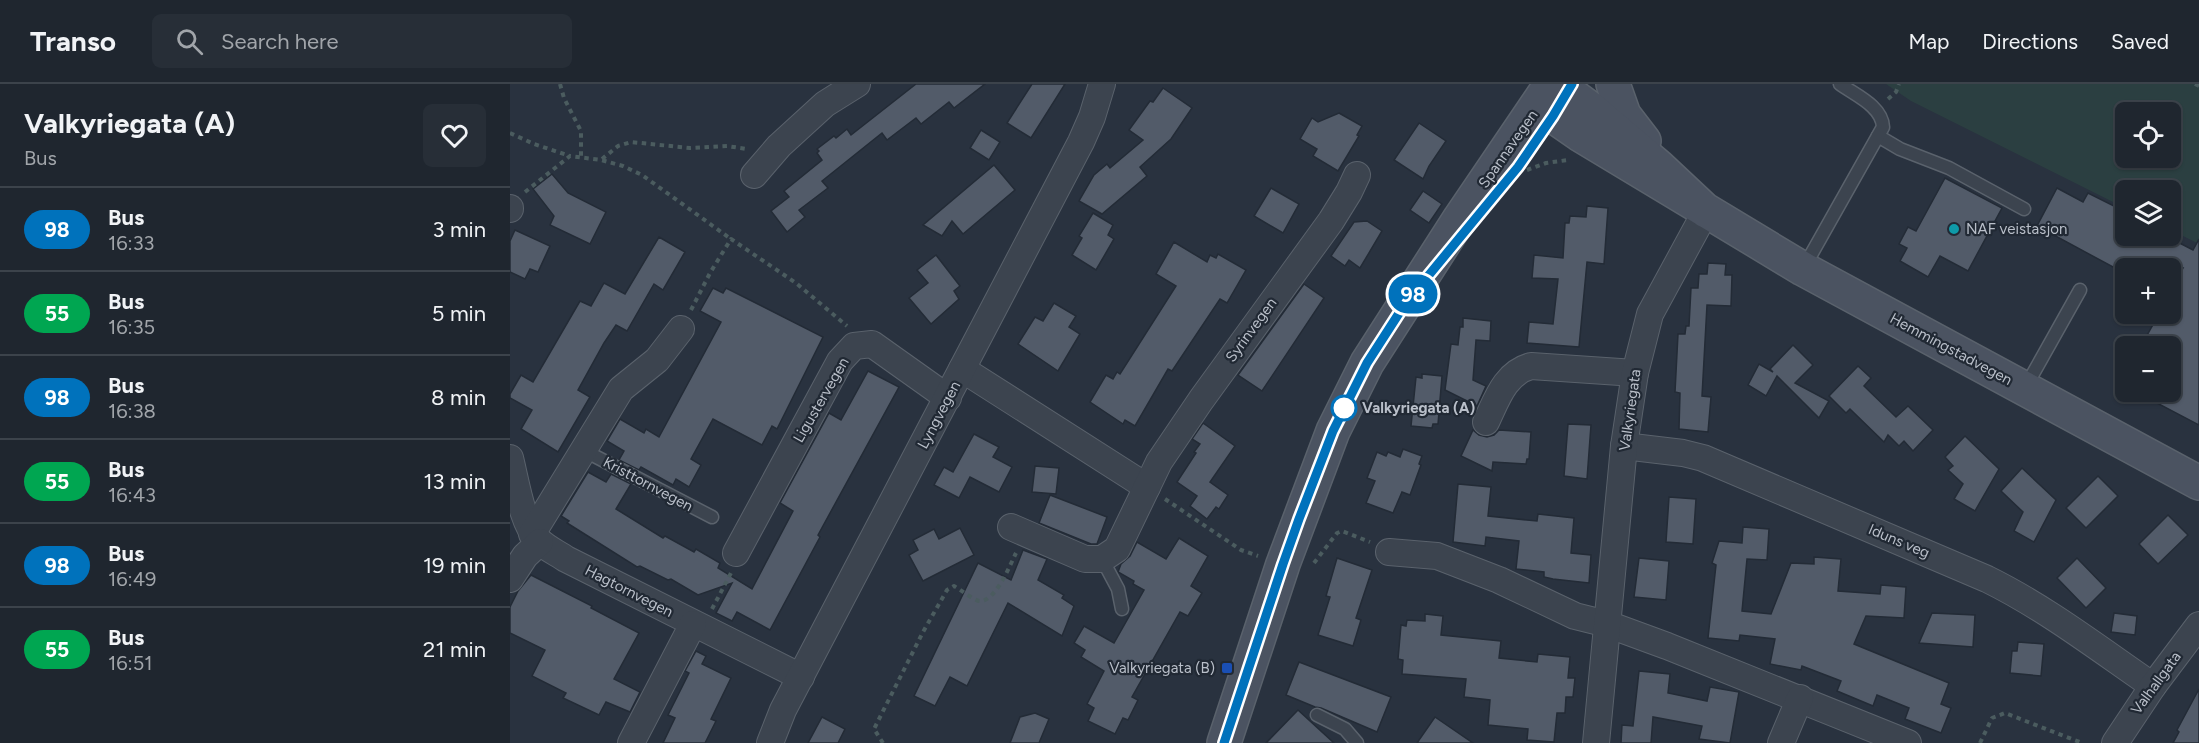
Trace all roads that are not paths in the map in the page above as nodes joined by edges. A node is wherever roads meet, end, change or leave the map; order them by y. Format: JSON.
{"nodes":[{"id":1,"x":857,"y":84,"type":"edge"},
{"id":2,"x":1102,"y":84,"type":"edge"},
{"id":3,"x":1613,"y":84,"type":"edge"},
{"id":4,"x":1840,"y":84,"type":"edge"},
{"id":5,"x":1558,"y":94,"type":"edge"},
{"id":6,"x":1878,"y":136,"type":"junction"},
{"id":7,"x":1658,"y":166,"type":"junction"},
{"id":8,"x":759,"y":168,"type":"road end"},
{"id":9,"x":1357,"y":175,"type":"dead end"},
{"id":10,"x":2024,"y":209,"type":"dead end"},
{"id":11,"x":1707,"y":211,"type":"junction"},
{"id":12,"x":1803,"y":269,"type":"junction"},
{"id":13,"x":2080,"y":290,"type":"dead end"},
{"id":14,"x":681,"y":329,"type":"road end"},
{"id":15,"x":962,"y":369,"type":"junction"},
{"id":16,"x":1635,"y":373,"type":"junction"},
{"id":17,"x":2025,"y":389,"type":"junction"},
{"id":18,"x":948,"y":398,"type":"junction"},
{"id":19,"x":1486,"y":422,"type":"dead end"},
{"id":20,"x":1624,"y":446,"type":"junction"},
{"id":21,"x":583,"y":450,"type":"junction"},
{"id":22,"x":510,"y":459,"type":"edge"},
{"id":23,"x":2197,"y":477,"type":"edge"},
{"id":24,"x":1147,"y":487,"type":"junction"},
{"id":25,"x":712,"y":518,"type":"dead end"},
{"id":26,"x":1019,"y":531,"type":"road end"},
{"id":27,"x":527,"y":543,"type":"edge"},
{"id":28,"x":1389,"y":552,"type":"road end"},
{"id":29,"x":736,"y":553,"type":"road end"},
{"id":30,"x":1102,"y":559,"type":"junction"},
{"id":31,"x":510,"y":579,"type":"edge"},
{"id":32,"x":1122,"y":609,"type":"dead end"},
{"id":33,"x":1607,"y":624,"type":"junction"},
{"id":34,"x":2199,"y":625,"type":"edge"},
{"id":35,"x":697,"y":626,"type":"junction"},
{"id":36,"x":801,"y":677,"type":"junction"},
{"id":37,"x":2152,"y":686,"type":"junction"},
{"id":38,"x":1800,"y":698,"type":"junction"},
{"id":39,"x":1317,"y":715,"type":"dead end"},
{"id":40,"x":1226,"y":742,"type":"edge"},
{"id":41,"x":631,"y":743,"type":"edge"},
{"id":42,"x":770,"y":743,"type":"edge"},
{"id":43,"x":1357,"y":743,"type":"edge"},
{"id":44,"x":1596,"y":743,"type":"edge"},
{"id":45,"x":1781,"y":743,"type":"edge"},
{"id":46,"x":1908,"y":743,"type":"edge"},
{"id":47,"x":2115,"y":743,"type":"edge"}],
"edges":[{"from":1,"to":8,"type":"street"},
{"from":2,"to":15,"type":"street","name":"Lyngvegen"},
{"from":3,"to":7,"type":"street"},
{"from":4,"to":6,"type":"lane"},
{"from":5,"to":7,"type":"street","name":"Hemmingstadvegen"},
{"from":5,"to":11,"type":"street","name":"Hemmingstadvegen"},
{"from":5,"to":40,"type":"street","name":"Spannavegen"},
{"from":6,"to":10,"type":"lane"},
{"from":6,"to":12,"type":"lane"},
{"from":7,"to":11,"type":"street","name":"Hemmingstadvegen"},
{"from":9,"to":24,"type":"street","name":"Syrinvegen"},
{"from":11,"to":12,"type":"street","name":"Hemmingstadvegen"},
{"from":11,"to":16,"type":"street","name":"Valkyriegata"},
{"from":12,"to":17,"type":"street","name":"Hemmingstadvegen"},
{"from":13,"to":17,"type":"lane"},
{"from":14,"to":21,"type":"street"},
{"from":15,"to":18,"type":"street","name":"Lyngvegen"},
{"from":15,"to":24,"type":"street"},
{"from":16,"to":19,"type":"street"},
{"from":16,"to":20,"type":"street","name":"Valkyriegata"},
{"from":17,"to":23,"type":"street","name":"Hemmingstadvegen"},
{"from":18,"to":29,"type":"street","name":"Ligustervegen"},
{"from":18,"to":36,"type":"street","name":"Lyngvegen"},
{"from":20,"to":33,"type":"street","name":"Valkyriegata"},
{"from":20,"to":37,"type":"street","name":"Iduns veg"},
{"from":21,"to":25,"type":"lane","name":"Kristtornvegen"},
{"from":21,"to":27,"type":"street"},
{"from":22,"to":27,"type":"street"},
{"from":24,"to":30,"type":"street","name":"Syrinvegen"},
{"from":26,"to":30,"type":"street"},
{"from":27,"to":31,"type":"street"},
{"from":27,"to":35,"type":"street","name":"Hagtornvegen"},
{"from":28,"to":33,"type":"street"},
{"from":30,"to":32,"type":"lane"},
{"from":33,"to":38,"type":"street"},
{"from":33,"to":44,"type":"street","name":"Valkyriegata"},
{"from":34,"to":37,"type":"street","name":"Valhallgata"},
{"from":35,"to":36,"type":"street","name":"Hagtornvegen"},
{"from":35,"to":41,"type":"street"},
{"from":36,"to":42,"type":"street","name":"Lyngvegen"},
{"from":37,"to":47,"type":"street","name":"Valhallgata"},
{"from":38,"to":45,"type":"street"},
{"from":38,"to":46,"type":"street"},
{"from":39,"to":43,"type":"lane"}]}
